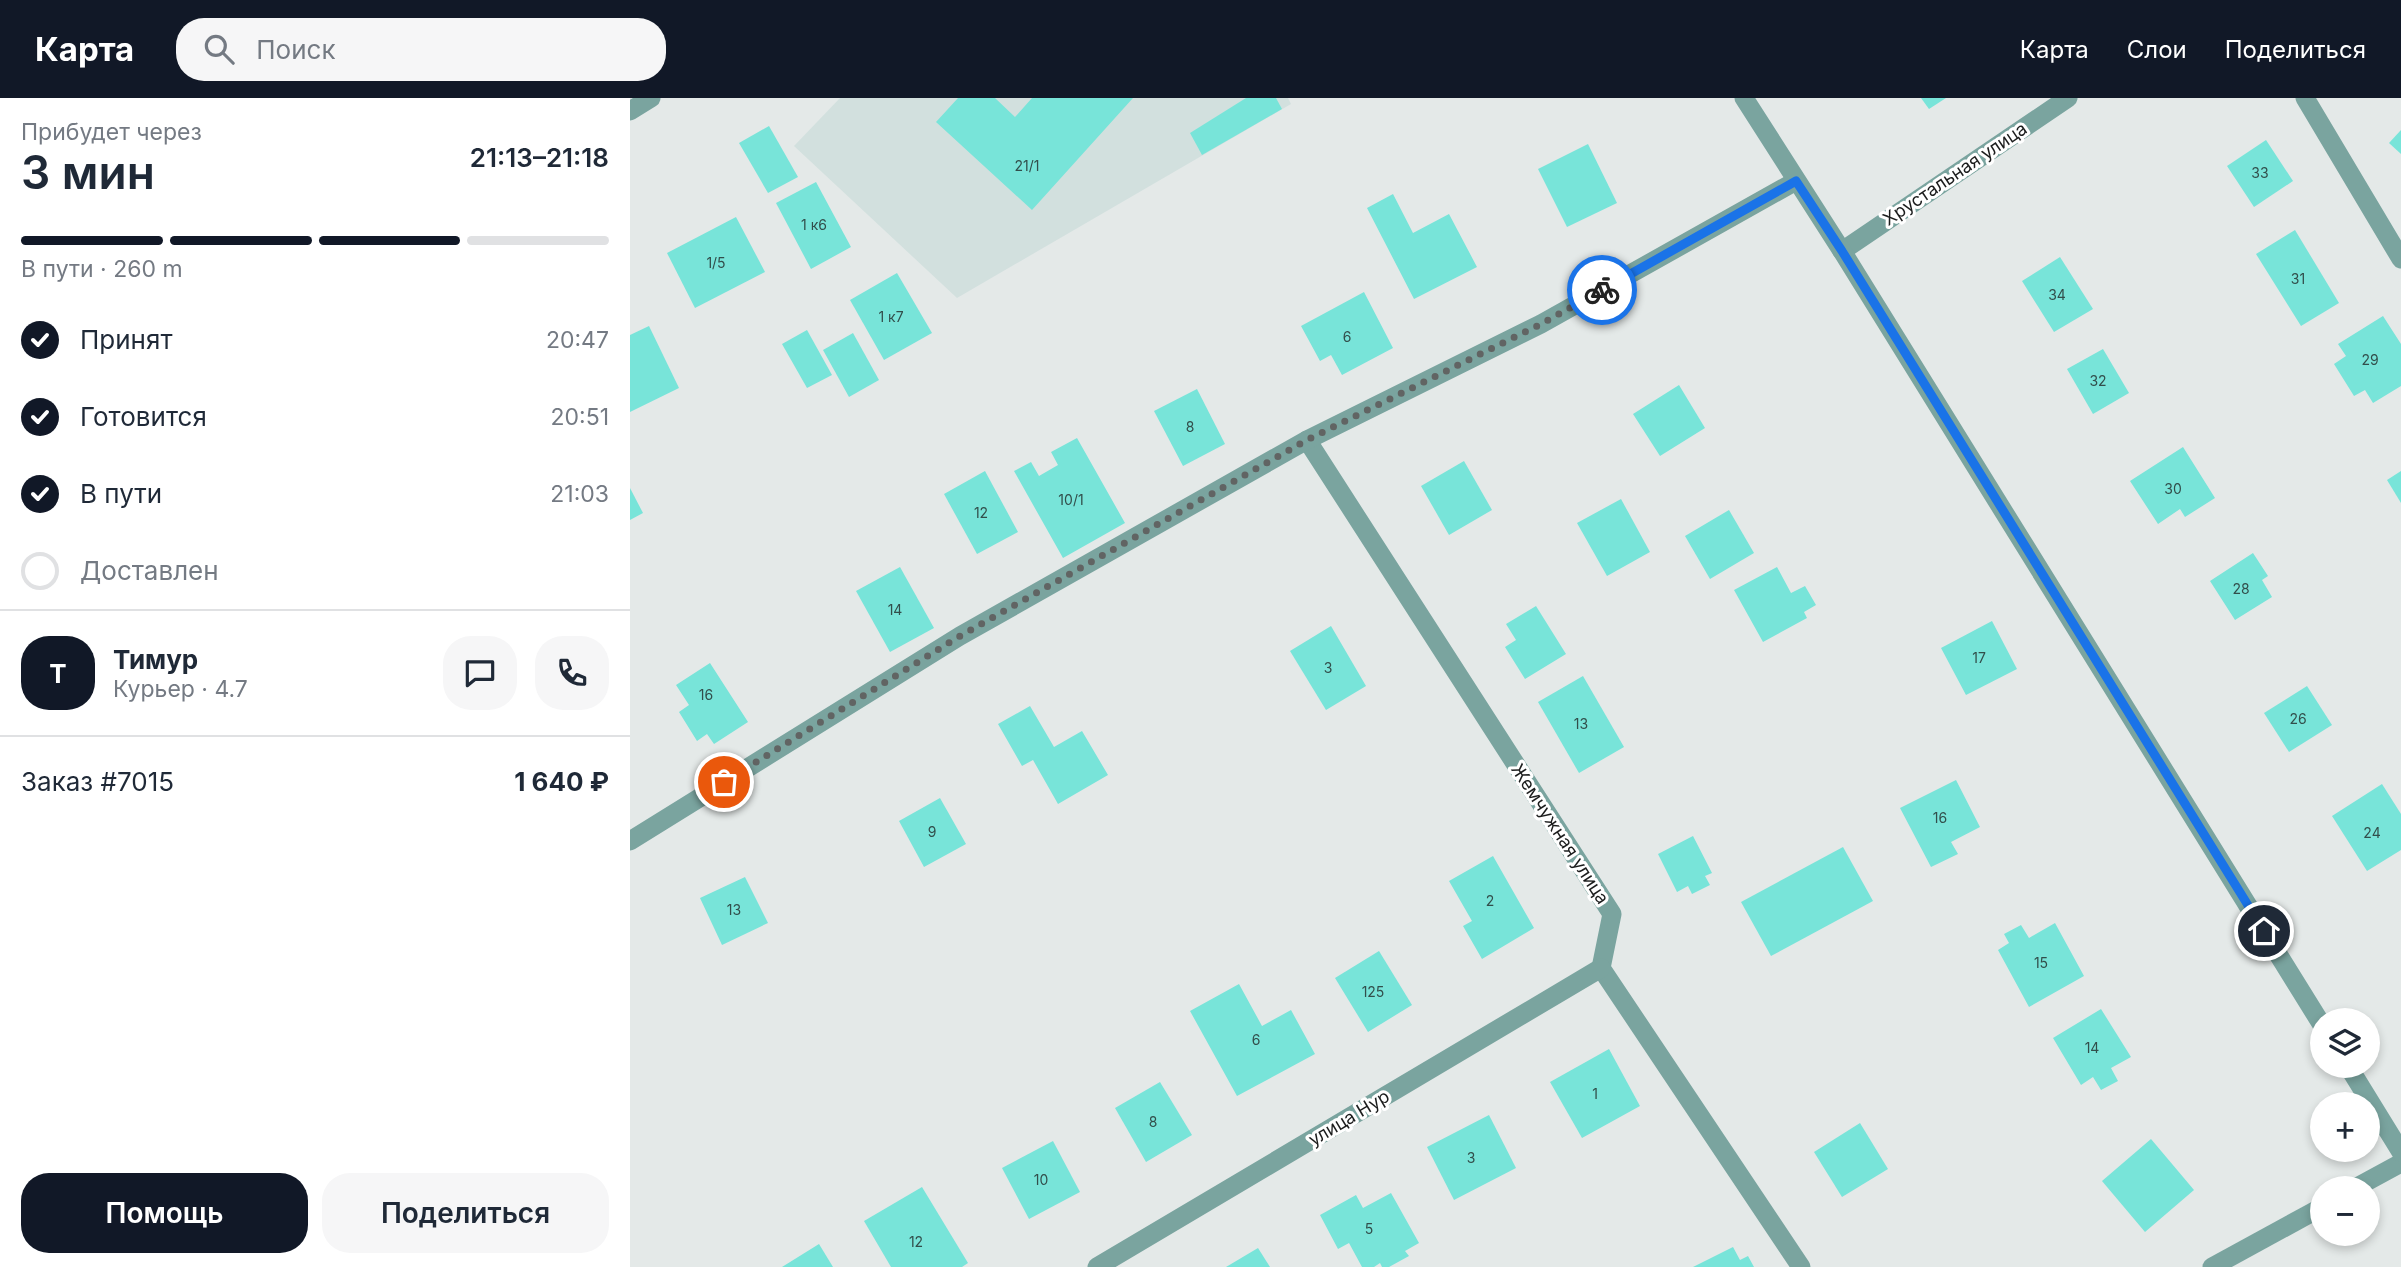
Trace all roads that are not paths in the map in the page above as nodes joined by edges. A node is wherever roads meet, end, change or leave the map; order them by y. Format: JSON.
{"nodes":[{"id":1,"x":651,"y":98,"type":"edge"},
{"id":2,"x":1744,"y":98,"type":"edge"},
{"id":3,"x":2068,"y":98,"type":"edge"},
{"id":4,"x":2305,"y":98,"type":"edge"},
{"id":5,"x":630,"y":111,"type":"edge"},
{"id":6,"x":1796,"y":181,"type":"junction"},
{"id":7,"x":1842,"y":251,"type":"junction"},
{"id":8,"x":2401,"y":259,"type":"edge"},
{"id":9,"x":1307,"y":440,"type":"junction"},
{"id":10,"x":630,"y":841,"type":"edge"},
{"id":11,"x":1601,"y":968,"type":"junction"},
{"id":12,"x":2311,"y":1008,"type":"edge"},
{"id":13,"x":2355,"y":1078,"type":"edge"},
{"id":14,"x":2401,"y":1152,"type":"edge"},
{"id":15,"x":2401,"y":1163,"type":"edge"},
{"id":16,"x":2377,"y":1176,"type":"edge"},
{"id":17,"x":2310,"y":1213,"type":"edge"},
{"id":18,"x":1097,"y":1267,"type":"edge"},
{"id":19,"x":1801,"y":1267,"type":"edge"},
{"id":20,"x":2213,"y":1267,"type":"edge"}],
"edges":[{"from":1,"to":5,"type":"street"},
{"from":2,"to":6,"type":"street"},
{"from":3,"to":7,"type":"street","name":"Хрустальная улица"},
{"from":4,"to":8,"type":"street"},
{"from":6,"to":7,"type":"street"},
{"from":6,"to":9,"type":"street"},
{"from":7,"to":12,"type":"street"},
{"from":9,"to":10,"type":"street"},
{"from":9,"to":11,"type":"street","name":"Жемчужная улица"},
{"from":11,"to":18,"type":"street","name":"улица Нур"},
{"from":11,"to":19,"type":"street"},
{"from":13,"to":14,"type":"street"},
{"from":15,"to":16,"type":"street"},
{"from":17,"to":20,"type":"street"}]}
